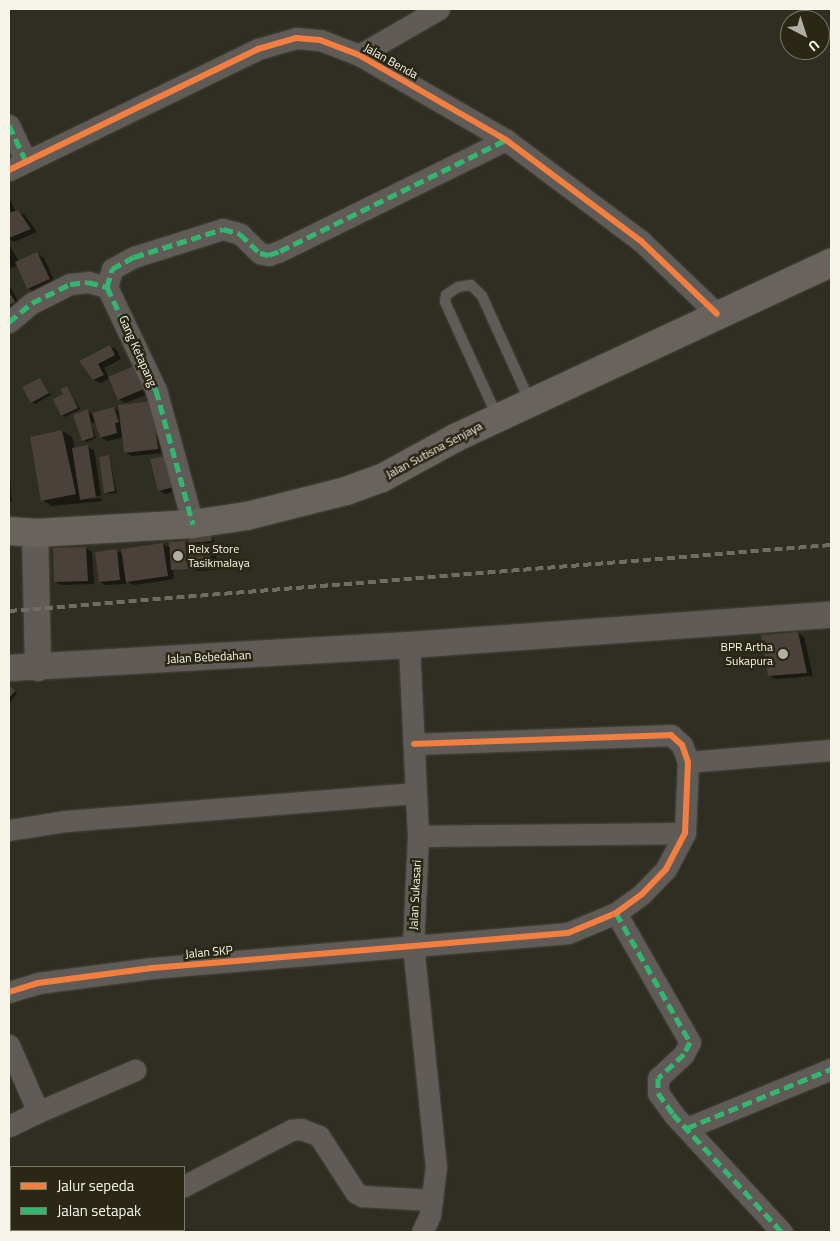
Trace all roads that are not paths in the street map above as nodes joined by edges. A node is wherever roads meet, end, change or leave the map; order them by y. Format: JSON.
{"nodes":[{"id":1,"x":439,"y":9,"type":"edge"},
{"id":2,"x":359,"y":55,"type":"junction"},
{"id":3,"x":9,"y":125,"type":"edge"},
{"id":4,"x":506,"y":140,"type":"junction"},
{"id":5,"x":18,"y":165,"type":"edge"},
{"id":6,"x":831,"y":263,"type":"edge"},
{"id":7,"x":108,"y":286,"type":"junction"},
{"id":8,"x":717,"y":314,"type":"junction"},
{"id":9,"x":9,"y":322,"type":"edge"},
{"id":10,"x":530,"y":402,"type":"junction"},
{"id":11,"x":498,"y":417,"type":"junction"},
{"id":12,"x":193,"y":524,"type":"junction"},
{"id":13,"x":22,"y":532,"type":"edge"},
{"id":14,"x":831,"y":615,"type":"edge"},
{"id":15,"x":409,"y":645,"type":"junction"},
{"id":16,"x":9,"y":668,"type":"edge"},
{"id":17,"x":38,"y":668,"type":"junction"},
{"id":18,"x":414,"y":744,"type":"junction"},
{"id":19,"x":831,"y":750,"type":"edge"},
{"id":20,"x":688,"y":762,"type":"junction"},
{"id":21,"x":416,"y":793,"type":"junction"},
{"id":22,"x":9,"y":830,"type":"edge"},
{"id":23,"x":684,"y":833,"type":"junction"},
{"id":24,"x":418,"y":836,"type":"junction"},
{"id":25,"x":616,"y":913,"type":"junction"},
{"id":26,"x":413,"y":945,"type":"junction"},
{"id":27,"x":9,"y":992,"type":"edge"},
{"id":28,"x":9,"y":1045,"type":"edge"},
{"id":29,"x":831,"y":1068,"type":"edge"},
{"id":30,"x":135,"y":1070,"type":"dead end"},
{"id":31,"x":38,"y":1112,"type":"junction"},
{"id":32,"x":9,"y":1126,"type":"edge"},
{"id":33,"x":687,"y":1128,"type":"junction"},
{"id":34,"x":185,"y":1185,"type":"edge"},
{"id":35,"x":432,"y":1200,"type":"junction"},
{"id":36,"x":422,"y":1232,"type":"edge"},
{"id":37,"x":782,"y":1232,"type":"edge"}],
"edges":[{"from":1,"to":2,"type":"street"},
{"from":2,"to":4,"type":"street","name":"Jalan Benda"},
{"from":2,"to":5,"type":"street","name":"Jalan Benda"},
{"from":3,"to":5,"type":"street"},
{"from":4,"to":7,"type":"street"},
{"from":4,"to":8,"type":"street","name":"Jalan Benda"},
{"from":6,"to":8,"type":"main road","name":"Jalan Sutisna Senjaya"},
{"from":7,"to":9,"type":"street"},
{"from":7,"to":12,"type":"street","name":"Gang Ketapang"},
{"from":8,"to":10,"type":"main road","name":"Jalan Sutisna Senjaya"},
{"from":10,"to":11,"type":"main road","name":"Jalan Sutisna Senjaya"},
{"from":10,"to":11,"type":"lane"},
{"from":11,"to":12,"type":"main road","name":"Jalan Sutisna Senjaya"},
{"from":12,"to":13,"type":"main road","name":"Jalan Sutisna Senjaya"},
{"from":13,"to":17,"type":"street"},
{"from":14,"to":15,"type":"street","name":"Jalan Bebedahan"},
{"from":15,"to":17,"type":"street","name":"Jalan Bebedahan"},
{"from":15,"to":18,"type":"street","name":"Jalan Sukasari"},
{"from":16,"to":17,"type":"street","name":"Jalan Bebedahan"},
{"from":18,"to":20,"type":"street"},
{"from":18,"to":21,"type":"street","name":"Jalan Sukasari"},
{"from":19,"to":20,"type":"street"},
{"from":20,"to":23,"type":"street"},
{"from":21,"to":22,"type":"street"},
{"from":21,"to":24,"type":"street","name":"Jalan Sukasari"},
{"from":23,"to":24,"type":"street"},
{"from":23,"to":25,"type":"street","name":"Jalan SKP"},
{"from":24,"to":26,"type":"street","name":"Jalan Sukasari"},
{"from":25,"to":26,"type":"street","name":"Jalan SKP"},
{"from":25,"to":33,"type":"street"},
{"from":26,"to":27,"type":"street","name":"Jalan SKP"},
{"from":26,"to":35,"type":"street","name":"Jalan Sukasari"},
{"from":28,"to":31,"type":"street"},
{"from":29,"to":33,"type":"street"},
{"from":30,"to":31,"type":"street"},
{"from":31,"to":32,"type":"street"},
{"from":33,"to":37,"type":"street"},
{"from":34,"to":35,"type":"street"},
{"from":35,"to":36,"type":"street","name":"Jalan Sukasari"}]}
